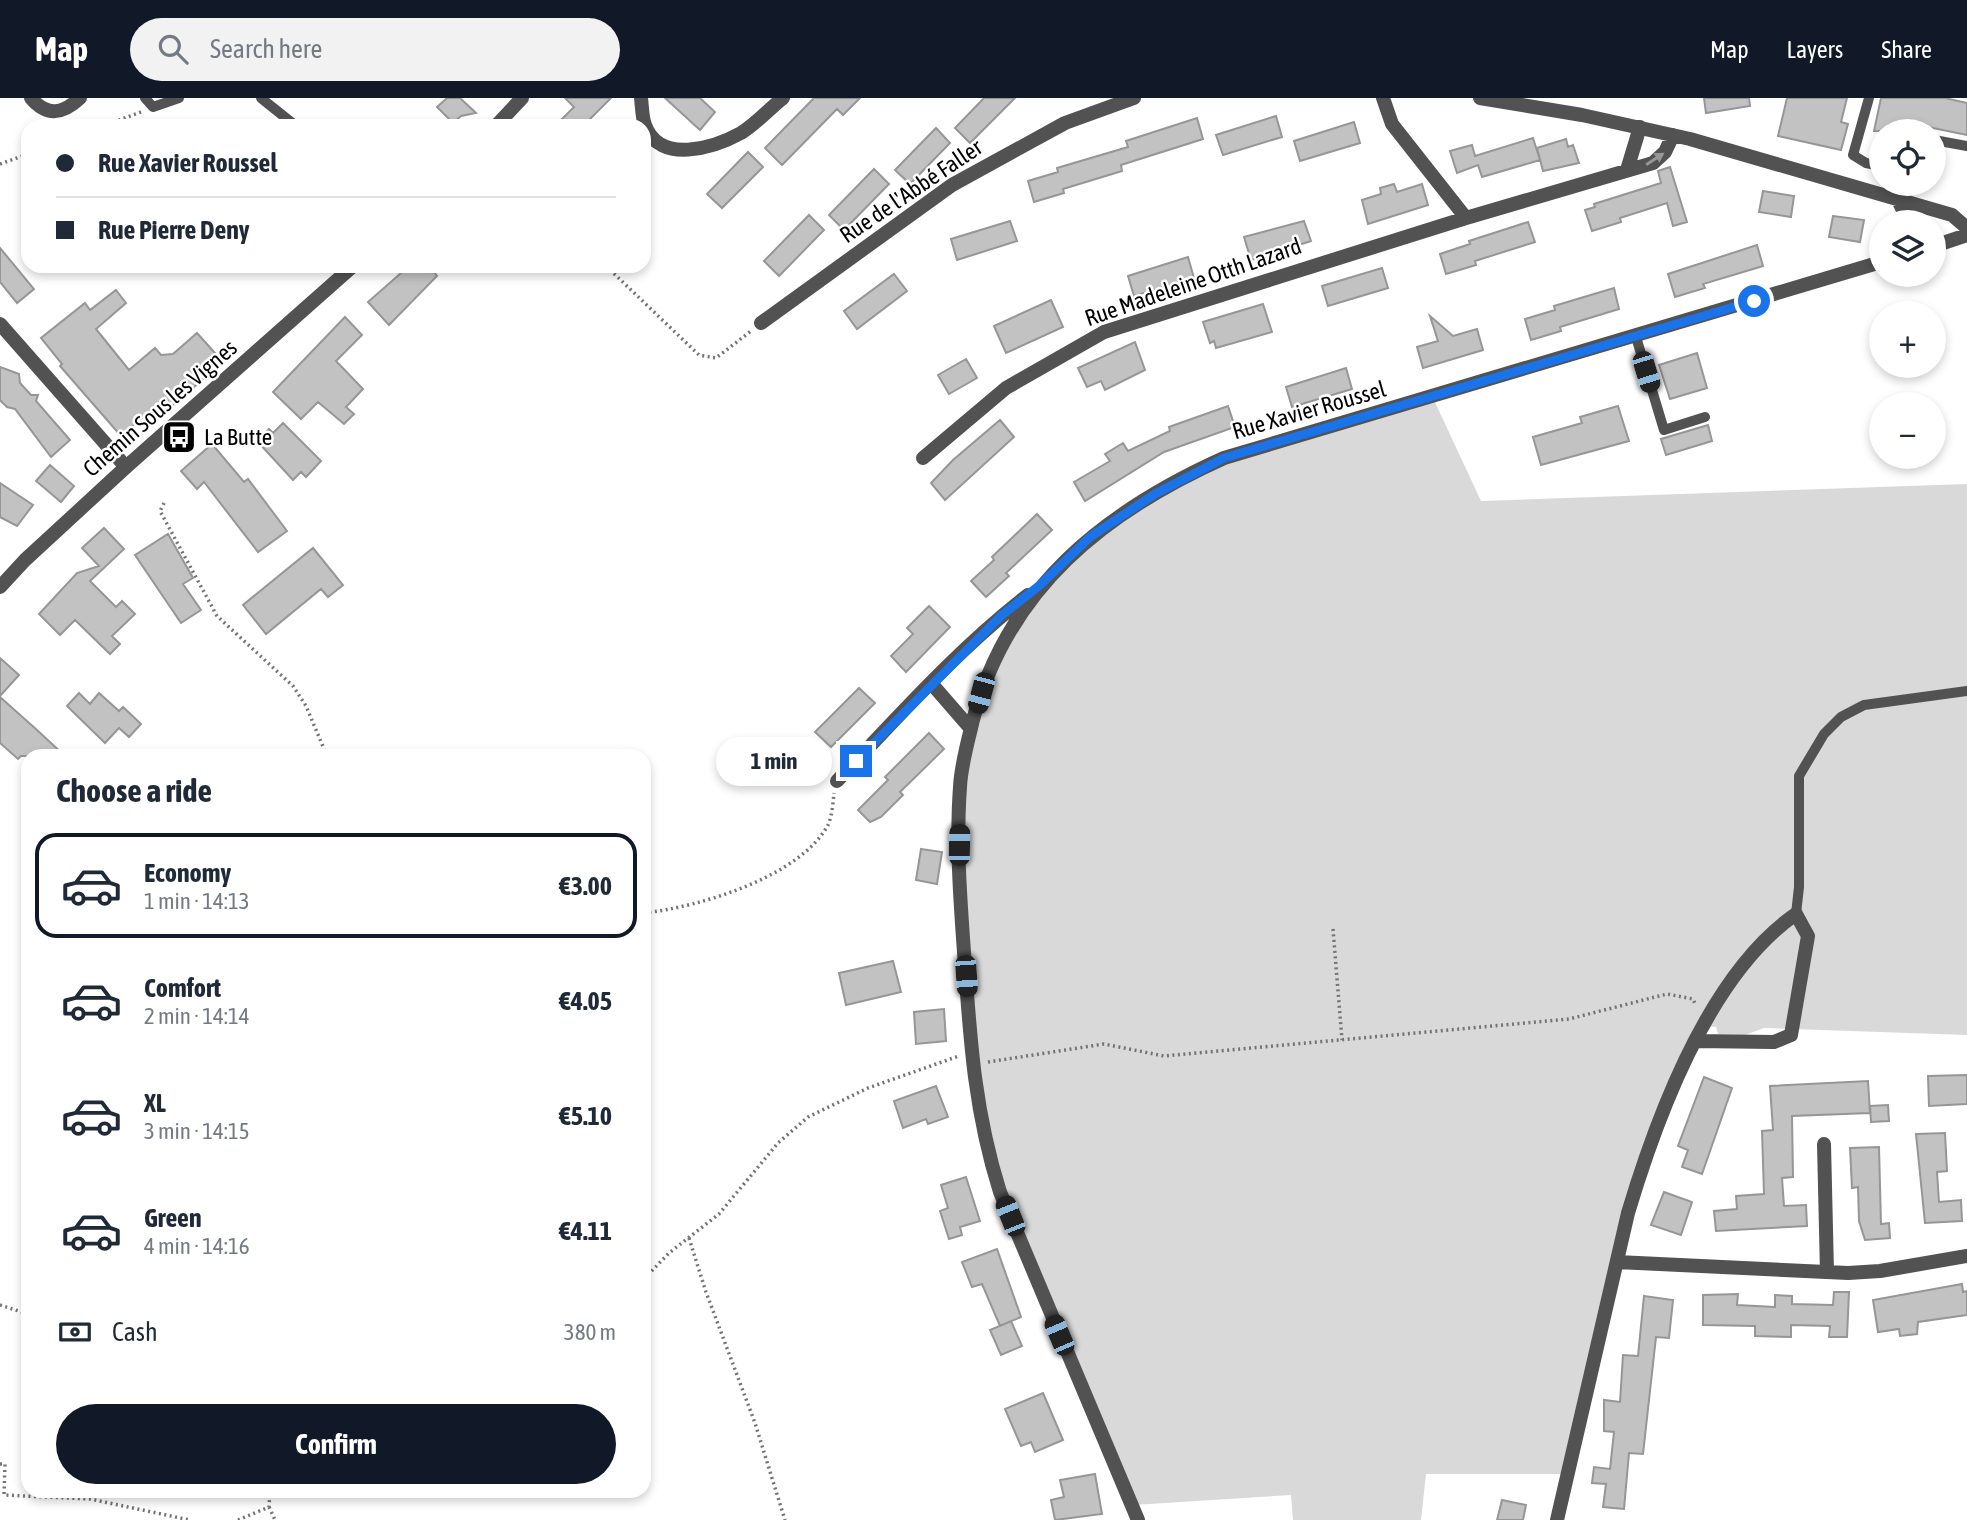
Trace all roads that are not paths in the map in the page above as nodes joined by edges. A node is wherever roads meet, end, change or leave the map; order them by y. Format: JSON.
{"nodes":[{"id":1,"x":30,"y":98,"type":"edge"},
{"id":2,"x":80,"y":98,"type":"edge"},
{"id":3,"x":145,"y":98,"type":"edge"},
{"id":4,"x":178,"y":98,"type":"edge"},
{"id":5,"x":261,"y":98,"type":"edge"},
{"id":6,"x":522,"y":98,"type":"edge"},
{"id":7,"x":641,"y":98,"type":"edge"},
{"id":8,"x":783,"y":98,"type":"edge"},
{"id":9,"x":1134,"y":98,"type":"edge"},
{"id":10,"x":1383,"y":98,"type":"edge"},
{"id":11,"x":1479,"y":98,"type":"edge"},
{"id":12,"x":1868,"y":98,"type":"edge"},
{"id":13,"x":287,"y":119,"type":"edge"},
{"id":14,"x":502,"y":119,"type":"edge"},
{"id":15,"x":644,"y":119,"type":"edge"},
{"id":16,"x":1640,"y":127,"type":"junction"},
{"id":17,"x":651,"y":134,"type":"edge"},
{"id":18,"x":1673,"y":135,"type":"junction"},
{"id":19,"x":1946,"y":142,"type":"edge"},
{"id":20,"x":1967,"y":146,"type":"edge"},
{"id":21,"x":1869,"y":164,"type":"edge"},
{"id":22,"x":1627,"y":170,"type":"junction"},
{"id":23,"x":1898,"y":200,"type":"junction"},
{"id":24,"x":1903,"y":210,"type":"edge"},
{"id":25,"x":1466,"y":218,"type":"junction"},
{"id":26,"x":1967,"y":228,"type":"edge"},
{"id":27,"x":1967,"y":235,"type":"edge"},
{"id":28,"x":1946,"y":242,"type":"edge"},
{"id":29,"x":1869,"y":266,"type":"edge"},
{"id":30,"x":345,"y":273,"type":"edge"},
{"id":31,"x":761,"y":323,"type":"road end"},
{"id":32,"x":0,"y":324,"type":"edge"},
{"id":33,"x":1636,"y":337,"type":"junction"},
{"id":34,"x":1705,"y":417,"type":"dead end"},
{"id":35,"x":923,"y":458,"type":"dead end"},
{"id":36,"x":127,"y":467,"type":"junction"},
{"id":37,"x":1040,"y":585,"type":"junction"},
{"id":38,"x":0,"y":587,"type":"edge"},
{"id":39,"x":931,"y":683,"type":"junction"},
{"id":40,"x":1967,"y":691,"type":"edge"},
{"id":41,"x":971,"y":729,"type":"junction"},
{"id":42,"x":837,"y":781,"type":"road end"},
{"id":43,"x":1796,"y":914,"type":"junction"},
{"id":44,"x":1696,"y":1041,"type":"junction"},
{"id":45,"x":1824,"y":1144,"type":"dead end"},
{"id":46,"x":1967,"y":1255,"type":"edge"},
{"id":47,"x":1616,"y":1262,"type":"junction"},
{"id":48,"x":1827,"y":1272,"type":"junction"},
{"id":49,"x":1138,"y":1520,"type":"edge"},
{"id":50,"x":1557,"y":1520,"type":"edge"}],
"edges":[{"from":1,"to":2,"type":"street"},
{"from":3,"to":4,"type":"lane"},
{"from":5,"to":13,"type":"lane"},
{"from":6,"to":14,"type":"street"},
{"from":7,"to":15,"type":"street"},
{"from":8,"to":17,"type":"street"},
{"from":9,"to":31,"type":"street","name":"Rue de l'Abbé Faller"},
{"from":10,"to":25,"type":"street"},
{"from":11,"to":16,"type":"street"},
{"from":12,"to":21,"type":"lane"},
{"from":16,"to":18,"type":"street"},
{"from":16,"to":22,"type":"street"},
{"from":22,"to":18,"type":"street","name":"Rue Madeleine Otth Lazard","one_way":true},
{"from":18,"to":23,"type":"street"},
{"from":19,"to":20,"type":"lane"},
{"from":22,"to":25,"type":"street","name":"Rue Madeleine Otth Lazard"},
{"from":23,"to":24,"type":"street"},
{"from":23,"to":26,"type":"street"},
{"from":25,"to":35,"type":"street","name":"Rue Madeleine Otth Lazard"},
{"from":27,"to":28,"type":"street"},
{"from":29,"to":33,"type":"street","name":"Rue Xavier Roussel"},
{"from":30,"to":36,"type":"street","name":"Chemin Sous les Vignes"},
{"from":32,"to":36,"type":"street"},
{"from":33,"to":34,"type":"lane"},
{"from":33,"to":37,"type":"street","name":"Rue Xavier Roussel"},
{"from":36,"to":38,"type":"street","name":"Chemin Sous les Vignes"},
{"from":37,"to":39,"type":"street"},
{"from":37,"to":41,"type":"street","name":"Rue Xavier Roussel"},
{"from":39,"to":41,"type":"street"},
{"from":39,"to":42,"type":"street"},
{"from":40,"to":43,"type":"lane"},
{"from":41,"to":49,"type":"street","name":"Rue Xavier Roussel"},
{"from":43,"to":44,"type":"street"},
{"from":43,"to":44,"type":"street"},
{"from":44,"to":47,"type":"street"},
{"from":45,"to":48,"type":"street"},
{"from":46,"to":48,"type":"street"},
{"from":47,"to":48,"type":"street"},
{"from":47,"to":50,"type":"street"}]}
